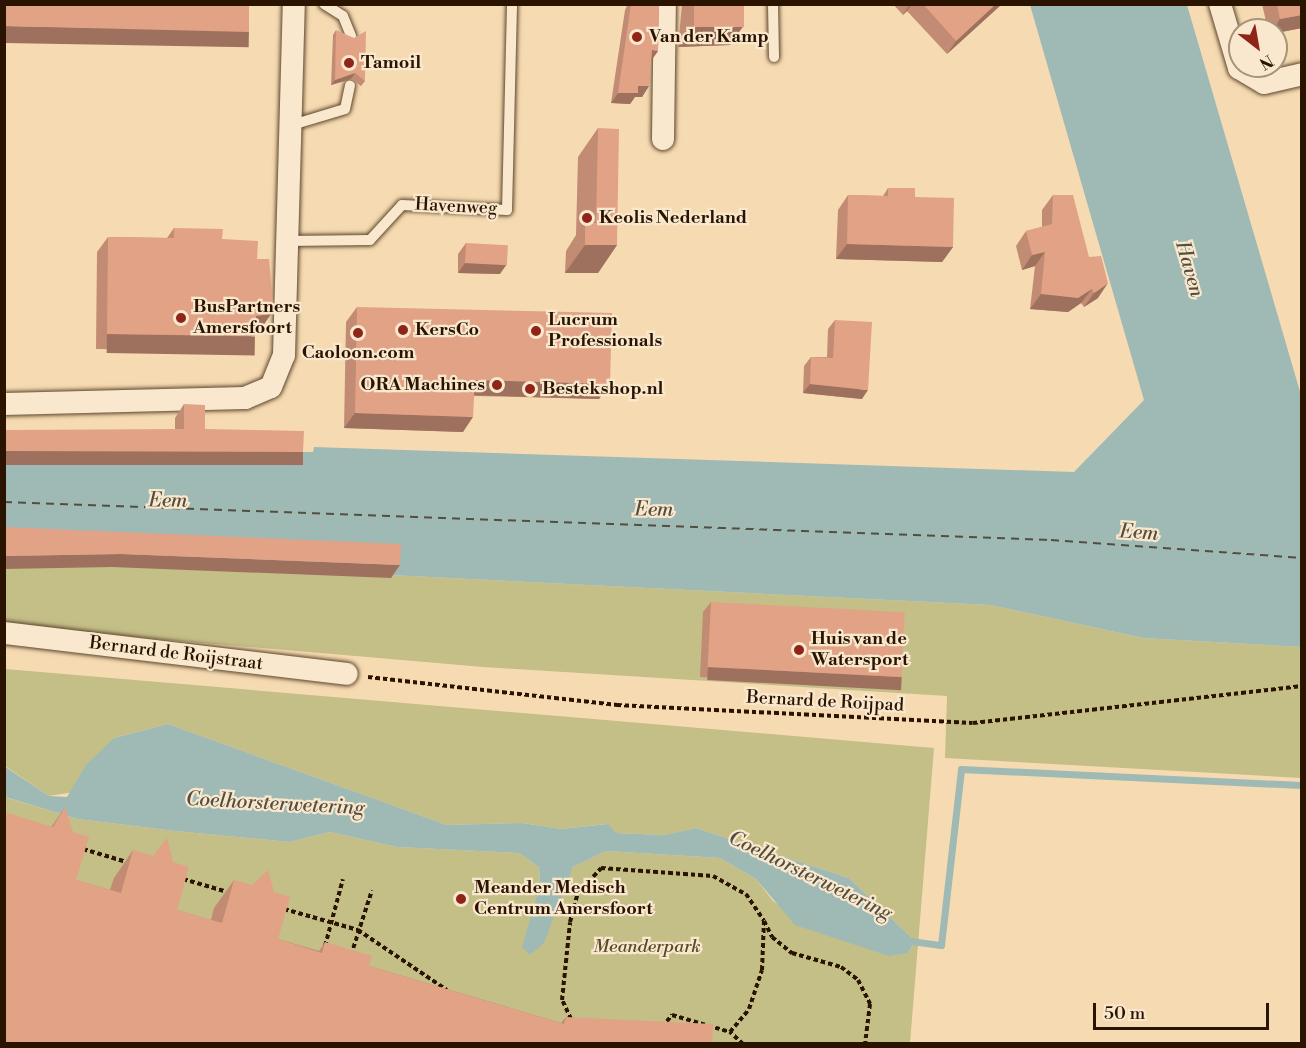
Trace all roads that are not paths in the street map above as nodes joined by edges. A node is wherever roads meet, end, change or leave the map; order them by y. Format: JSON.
{"nodes":[{"id":1,"x":294,"y":4,"type":"edge"},
{"id":2,"x":324,"y":4,"type":"edge"},
{"id":3,"x":512,"y":4,"type":"edge"},
{"id":4,"x":665,"y":4,"type":"edge"},
{"id":5,"x":773,"y":4,"type":"edge"},
{"id":6,"x":1220,"y":4,"type":"edge"},
{"id":7,"x":351,"y":36,"type":"edge"},
{"id":8,"x":774,"y":57,"type":"dead end"},
{"id":9,"x":1302,"y":74,"type":"edge"},
{"id":10,"x":350,"y":86,"type":"dead end"},
{"id":11,"x":292,"y":125,"type":"junction"},
{"id":12,"x":663,"y":139,"type":"dead end"},
{"id":13,"x":287,"y":241,"type":"junction"},
{"id":14,"x":4,"y":404,"type":"edge"},
{"id":15,"x":4,"y":633,"type":"edge"},
{"id":16,"x":347,"y":674,"type":"road end"}],
"edges":[{"from":1,"to":11,"type":"street"},
{"from":2,"to":7,"type":"lane"},
{"from":3,"to":13,"type":"lane","name":"Havenweg"},
{"from":4,"to":12,"type":"street"},
{"from":5,"to":8,"type":"lane"},
{"from":6,"to":9,"type":"street"},
{"from":10,"to":11,"type":"lane"},
{"from":11,"to":13,"type":"street"},
{"from":13,"to":14,"type":"street"},
{"from":15,"to":16,"type":"street","name":"Bernard de Roijstraat"}]}
